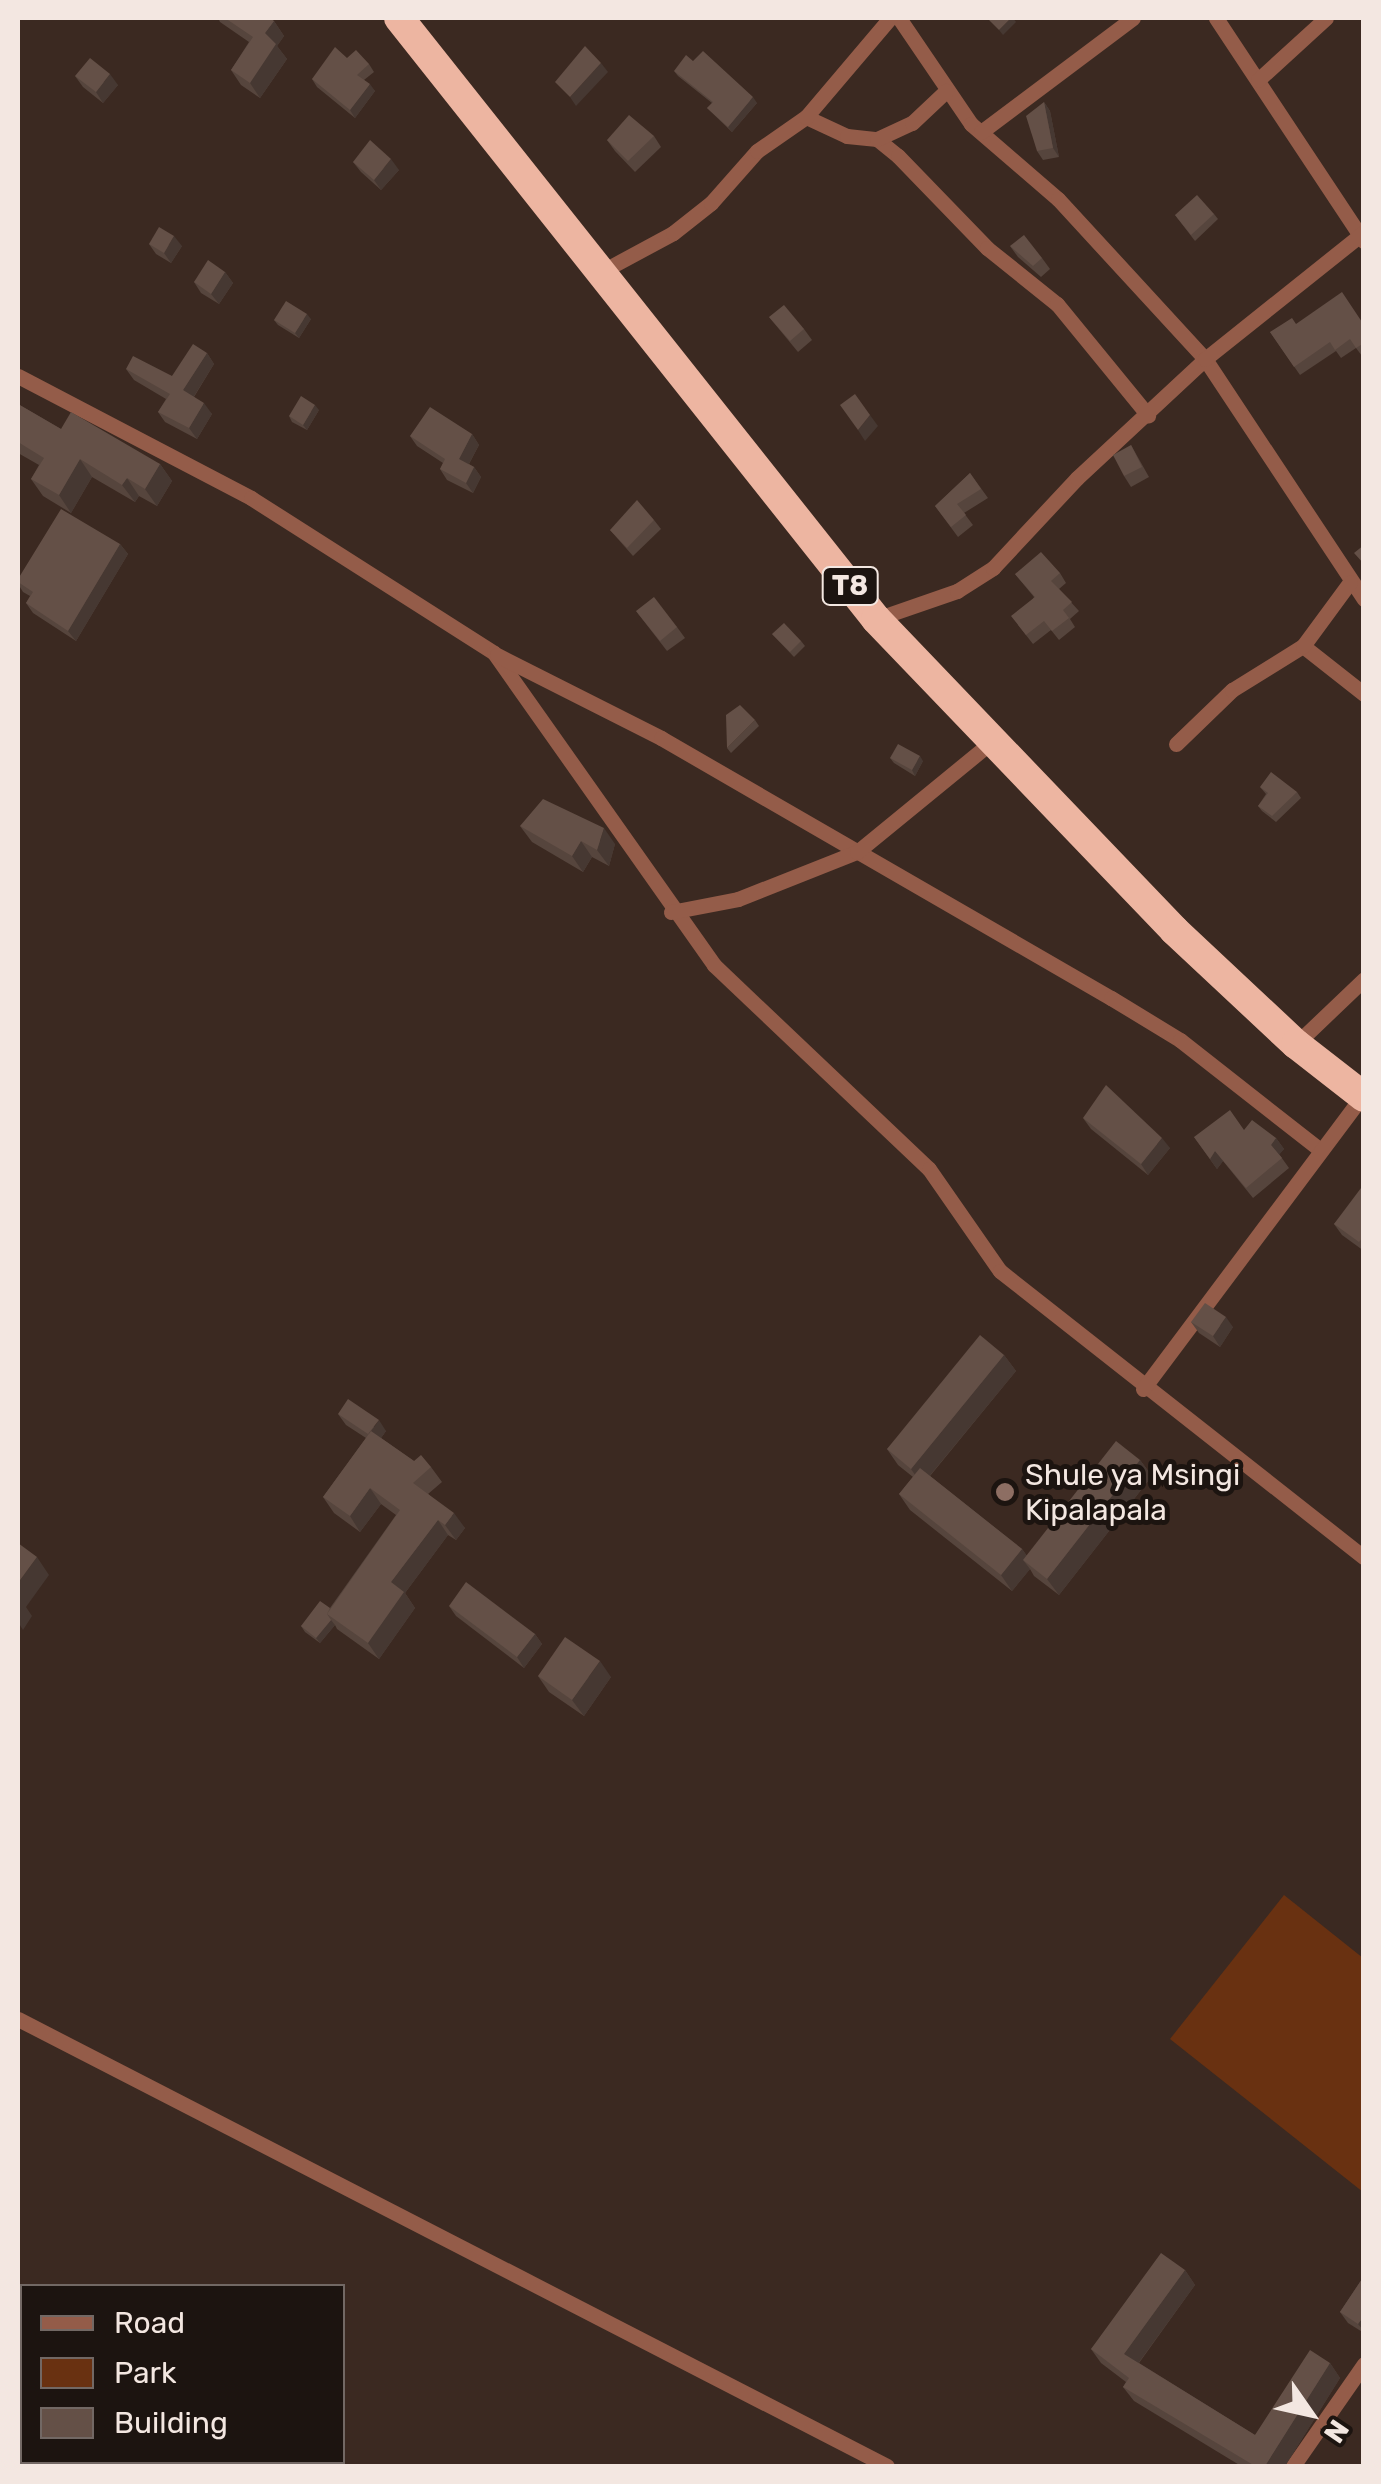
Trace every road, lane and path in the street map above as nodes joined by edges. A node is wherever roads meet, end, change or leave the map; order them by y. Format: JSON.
{"nodes":[{"id":1,"x":399,"y":18,"type":"edge"},
{"id":2,"x":890,"y":18,"type":"edge"},
{"id":3,"x":899,"y":18,"type":"edge"},
{"id":4,"x":1133,"y":18,"type":"edge"},
{"id":5,"x":1216,"y":18,"type":"edge"},
{"id":6,"x":1326,"y":18,"type":"edge"},
{"id":7,"x":1258,"y":80,"type":"junction"},
{"id":8,"x":946,"y":91,"type":"junction"},
{"id":9,"x":806,"y":117,"type":"junction"},
{"id":10,"x":981,"y":132,"type":"junction"},
{"id":11,"x":877,"y":139,"type":"junction"},
{"id":12,"x":1362,"y":236,"type":"edge"},
{"id":13,"x":599,"y":273,"type":"junction"},
{"id":14,"x":1204,"y":358,"type":"junction"},
{"id":15,"x":18,"y":376,"type":"edge"},
{"id":16,"x":1148,"y":415,"type":"junction"},
{"id":17,"x":1350,"y":582,"type":"junction"},
{"id":18,"x":1364,"y":599,"type":"edge"},
{"id":19,"x":876,"y":618,"type":"junction"},
{"id":20,"x":1303,"y":646,"type":"junction"},
{"id":21,"x":494,"y":654,"type":"junction"},
{"id":22,"x":1364,"y":694,"type":"edge"},
{"id":23,"x":990,"y":743,"type":"junction"},
{"id":24,"x":1176,"y":744,"type":"dead end"},
{"id":25,"x":857,"y":852,"type":"junction"},
{"id":26,"x":671,"y":912,"type":"junction"},
{"id":27,"x":1364,"y":979,"type":"edge"},
{"id":28,"x":1296,"y":1044,"type":"junction"},
{"id":29,"x":1363,"y":1097,"type":"edge"},
{"id":30,"x":1319,"y":1150,"type":"junction"},
{"id":31,"x":1143,"y":1388,"type":"junction"},
{"id":32,"x":1364,"y":1557,"type":"edge"},
{"id":33,"x":18,"y":2019,"type":"edge"},
{"id":34,"x":1364,"y":2364,"type":"edge"},
{"id":35,"x":887,"y":2466,"type":"edge"},
{"id":36,"x":1292,"y":2466,"type":"edge"}],
"edges":[{"from":1,"to":13,"type":"highway","number":"T8"},
{"from":2,"to":9,"type":"street"},
{"from":3,"to":8,"type":"street"},
{"from":4,"to":10,"type":"street"},
{"from":5,"to":7,"type":"street"},
{"from":6,"to":7,"type":"street"},
{"from":7,"to":12,"type":"street"},
{"from":8,"to":10,"type":"street"},
{"from":8,"to":11,"type":"street"},
{"from":9,"to":11,"type":"street"},
{"from":9,"to":13,"type":"street"},
{"from":10,"to":14,"type":"street"},
{"from":11,"to":16,"type":"street"},
{"from":12,"to":14,"type":"street"},
{"from":13,"to":19,"type":"highway","number":"T8"},
{"from":14,"to":16,"type":"street"},
{"from":14,"to":17,"type":"street"},
{"from":15,"to":21,"type":"street"},
{"from":16,"to":19,"type":"street"},
{"from":17,"to":18,"type":"street"},
{"from":17,"to":20,"type":"street"},
{"from":19,"to":23,"type":"highway","number":"T8"},
{"from":20,"to":22,"type":"street"},
{"from":20,"to":24,"type":"street"},
{"from":21,"to":25,"type":"street"},
{"from":21,"to":26,"type":"street"},
{"from":23,"to":25,"type":"street"},
{"from":23,"to":28,"type":"highway","number":"T8"},
{"from":25,"to":26,"type":"street"},
{"from":25,"to":30,"type":"street"},
{"from":26,"to":31,"type":"street"},
{"from":27,"to":28,"type":"street"},
{"from":28,"to":29,"type":"highway","number":"T8"},
{"from":29,"to":30,"type":"street"},
{"from":30,"to":31,"type":"street"},
{"from":31,"to":32,"type":"street"},
{"from":33,"to":35,"type":"street"},
{"from":34,"to":36,"type":"street"}]}
